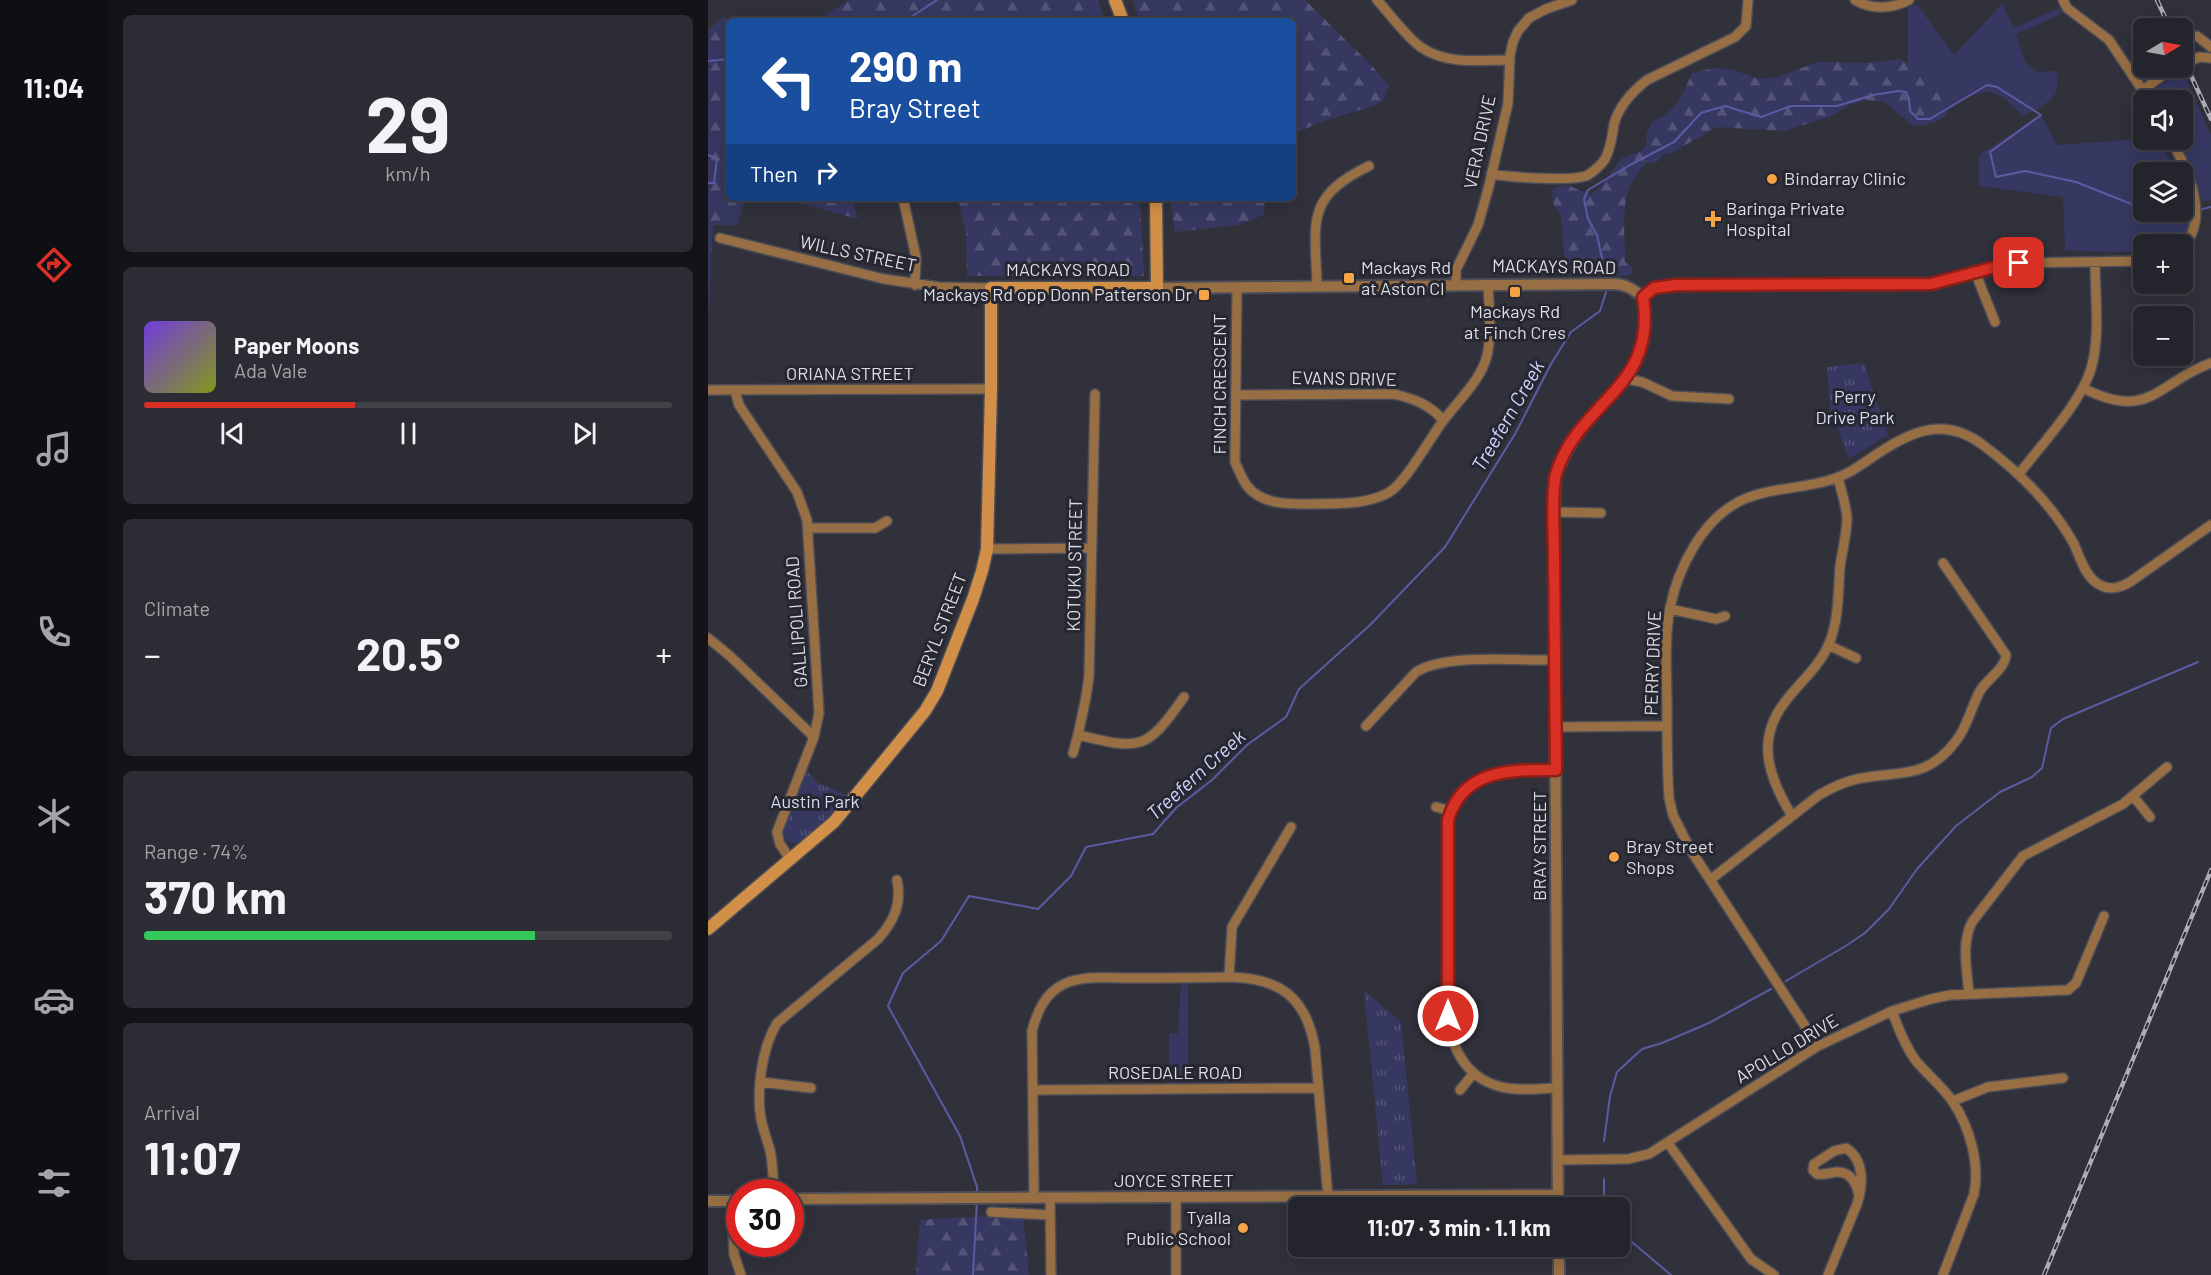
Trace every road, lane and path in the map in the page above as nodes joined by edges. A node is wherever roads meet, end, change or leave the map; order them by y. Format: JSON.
{"nodes":[{"id":1,"x":1115,"y":0,"type":"edge"},
{"id":2,"x":1377,"y":0,"type":"edge"},
{"id":3,"x":1572,"y":0,"type":"edge"},
{"id":4,"x":1748,"y":0,"type":"edge"},
{"id":5,"x":1855,"y":0,"type":"edge"},
{"id":6,"x":1909,"y":0,"type":"edge"},
{"id":7,"x":2063,"y":0,"type":"edge"},
{"id":8,"x":1122,"y":18,"type":"edge"},
{"id":9,"x":2197,"y":36,"type":"dead end"},
{"id":10,"x":2211,"y":47,"type":"edge"},
{"id":11,"x":2211,"y":58,"type":"edge"},
{"id":12,"x":1510,"y":60,"type":"junction"},
{"id":13,"x":2193,"y":60,"type":"edge"},
{"id":14,"x":2159,"y":78,"type":"edge"},
{"id":15,"x":2143,"y":90,"type":"joint"},
{"id":16,"x":2176,"y":150,"type":"edge"},
{"id":17,"x":1369,"y":166,"type":"dead end"},
{"id":18,"x":1491,"y":174,"type":"junction"},
{"id":19,"x":904,"y":201,"type":"edge"},
{"id":20,"x":1156,"y":201,"type":"edge"},
{"id":21,"x":2193,"y":234,"type":"edge"},
{"id":22,"x":720,"y":238,"type":"dead end"},
{"id":23,"x":2133,"y":261,"type":"edge"},
{"id":24,"x":2095,"y":262,"type":"junction"},
{"id":25,"x":1975,"y":272,"type":"junction"},
{"id":26,"x":1456,"y":284,"type":"junction"},
{"id":27,"x":915,"y":285,"type":"junction"},
{"id":28,"x":1317,"y":285,"type":"junction"},
{"id":29,"x":1488,"y":285,"type":"junction"},
{"id":30,"x":1237,"y":287,"type":"junction"},
{"id":31,"x":991,"y":288,"type":"junction"},
{"id":32,"x":1157,"y":288,"type":"junction"},
{"id":33,"x":1643,"y":297,"type":"junction"},
{"id":34,"x":1995,"y":322,"type":"dead end"},
{"id":35,"x":2211,"y":363,"type":"edge"},
{"id":36,"x":1626,"y":379,"type":"junction"},
{"id":37,"x":2083,"y":388,"type":"junction"},
{"id":38,"x":991,"y":389,"type":"junction"},
{"id":39,"x":708,"y":390,"type":"edge"},
{"id":40,"x":735,"y":391,"type":"junction"},
{"id":41,"x":1095,"y":394,"type":"dead end"},
{"id":42,"x":1236,"y":395,"type":"junction"},
{"id":43,"x":1730,"y":399,"type":"dead end"},
{"id":44,"x":1443,"y":420,"type":"junction"},
{"id":45,"x":2019,"y":474,"type":"junction"},
{"id":46,"x":1838,"y":477,"type":"junction"},
{"id":47,"x":1554,"y":512,"type":"junction"},
{"id":48,"x":1601,"y":513,"type":"dead end"},
{"id":49,"x":887,"y":521,"type":"dead end"},
{"id":50,"x":2211,"y":525,"type":"edge"},
{"id":51,"x":808,"y":528,"type":"junction"},
{"id":52,"x":1091,"y":548,"type":"junction"},
{"id":53,"x":987,"y":549,"type":"junction"},
{"id":54,"x":1943,"y":562,"type":"dead end"},
{"id":55,"x":1670,"y":609,"type":"junction"},
{"id":56,"x":1725,"y":616,"type":"dead end"},
{"id":57,"x":708,"y":638,"type":"edge"},
{"id":58,"x":1828,"y":645,"type":"junction"},
{"id":59,"x":1856,"y":658,"type":"dead end"},
{"id":60,"x":1555,"y":660,"type":"junction"},
{"id":61,"x":1184,"y":697,"type":"dead end"},
{"id":62,"x":1365,"y":726,"type":"dead end"},
{"id":63,"x":1667,"y":726,"type":"junction"},
{"id":64,"x":1556,"y":727,"type":"junction"},
{"id":65,"x":1078,"y":735,"type":"junction"},
{"id":66,"x":813,"y":737,"type":"junction"},
{"id":67,"x":1073,"y":753,"type":"dead end"},
{"id":68,"x":2167,"y":767,"type":"dead end"},
{"id":69,"x":1556,"y":770,"type":"junction"},
{"id":70,"x":2133,"y":796,"type":"junction"},
{"id":71,"x":1436,"y":807,"type":"dead end"},
{"id":72,"x":1451,"y":811,"type":"junction"},
{"id":73,"x":1792,"y":816,"type":"junction"},
{"id":74,"x":2150,"y":817,"type":"dead end"},
{"id":75,"x":1291,"y":826,"type":"dead end"},
{"id":76,"x":790,"y":860,"type":"junction"},
{"id":77,"x":897,"y":880,"type":"dead end"},
{"id":78,"x":1710,"y":880,"type":"junction"},
{"id":79,"x":2104,"y":916,"type":"dead end"},
{"id":80,"x":708,"y":929,"type":"edge"},
{"id":81,"x":1229,"y":978,"type":"junction"},
{"id":82,"x":1969,"y":994,"type":"junction"},
{"id":83,"x":1892,"y":1011,"type":"junction"},
{"id":84,"x":1818,"y":1046,"type":"junction"},
{"id":85,"x":1473,"y":1074,"type":"junction"},
{"id":86,"x":2063,"y":1078,"type":"dead end"},
{"id":87,"x":761,"y":1082,"type":"junction"},
{"id":88,"x":811,"y":1088,"type":"dead end"},
{"id":89,"x":1318,"y":1088,"type":"junction"},
{"id":90,"x":1558,"y":1088,"type":"junction"},
{"id":91,"x":1033,"y":1090,"type":"junction"},
{"id":92,"x":1460,"y":1090,"type":"dead end"},
{"id":93,"x":1953,"y":1101,"type":"junction"},
{"id":94,"x":1668,"y":1143,"type":"junction"},
{"id":95,"x":1558,"y":1160,"type":"junction"},
{"id":96,"x":773,"y":1179,"type":"edge"},
{"id":97,"x":1558,"y":1195,"type":"joint"},
{"id":98,"x":1288,"y":1197,"type":"edge"},
{"id":99,"x":1328,"y":1197,"type":"joint"},
{"id":100,"x":1034,"y":1198,"type":"junction"},
{"id":101,"x":1050,"y":1198,"type":"junction"},
{"id":102,"x":1176,"y":1198,"type":"junction"},
{"id":103,"x":1859,"y":1198,"type":"junction"},
{"id":104,"x":804,"y":1199,"type":"edge"},
{"id":105,"x":708,"y":1202,"type":"edge"},
{"id":106,"x":726,"y":1202,"type":"edge"},
{"id":107,"x":991,"y":1212,"type":"dead end"},
{"id":108,"x":1050,"y":1215,"type":"junction"},
{"id":109,"x":735,"y":1257,"type":"edge"},
{"id":110,"x":1559,"y":1257,"type":"edge"},
{"id":111,"x":741,"y":1275,"type":"edge"},
{"id":112,"x":1051,"y":1275,"type":"edge"},
{"id":113,"x":1176,"y":1275,"type":"edge"},
{"id":114,"x":1559,"y":1275,"type":"edge"},
{"id":115,"x":1774,"y":1275,"type":"edge"},
{"id":116,"x":1828,"y":1275,"type":"edge"},
{"id":117,"x":1943,"y":1275,"type":"edge"}],
"edges":[{"from":1,"to":8,"type":"main road"},
{"from":2,"to":12,"type":"street"},
{"from":3,"to":12,"type":"street","name":"VERA DRIVE"},
{"from":4,"to":18,"type":"street"},
{"from":5,"to":6,"type":"street"},
{"from":7,"to":15,"type":"street"},
{"from":9,"to":10,"type":"street"},
{"from":11,"to":13,"type":"street"},
{"from":12,"to":18,"type":"street","name":"VERA DRIVE"},
{"from":14,"to":15,"type":"street"},
{"from":16,"to":21,"type":"street"},
{"from":17,"to":28,"type":"street"},
{"from":18,"to":26,"type":"street","name":"VERA DRIVE"},
{"from":19,"to":27,"type":"street"},
{"from":20,"to":32,"type":"main road"},
{"from":22,"to":27,"type":"street","name":"WILLS STREET"},
{"from":23,"to":24,"type":"street"},
{"from":24,"to":25,"type":"street"},
{"from":24,"to":37,"type":"street"},
{"from":25,"to":33,"type":"street"},
{"from":25,"to":34,"type":"street"},
{"from":26,"to":28,"type":"street","name":"MACKAYS ROAD"},
{"from":26,"to":29,"type":"street","name":"MACKAYS ROAD"},
{"from":27,"to":31,"type":"street","name":"WILLS STREET"},
{"from":28,"to":30,"type":"street","name":"MACKAYS ROAD"},
{"from":29,"to":33,"type":"street","name":"MACKAYS ROAD"},
{"from":29,"to":44,"type":"street","name":"FINCH CRESCENT"},
{"from":30,"to":32,"type":"street","name":"MACKAYS ROAD"},
{"from":30,"to":42,"type":"street","name":"FINCH CRESCENT"},
{"from":31,"to":32,"type":"main road","name":"MACKAYS ROAD"},
{"from":31,"to":38,"type":"main road","name":"BERYL STREET"},
{"from":33,"to":36,"type":"street","name":"BRAY STREET"},
{"from":35,"to":37,"type":"street"},
{"from":36,"to":43,"type":"street"},
{"from":36,"to":47,"type":"street","name":"BRAY STREET"},
{"from":37,"to":45,"type":"street"},
{"from":38,"to":40,"type":"street","name":"ORIANA STREET"},
{"from":38,"to":53,"type":"main road","name":"BERYL STREET"},
{"from":39,"to":40,"type":"street","name":"ORIANA STREET"},
{"from":40,"to":51,"type":"street","name":"GALLIPOLI ROAD"},
{"from":41,"to":52,"type":"street","name":"KOTUKU STREET"},
{"from":42,"to":44,"type":"street","name":"EVANS DRIVE"},
{"from":42,"to":44,"type":"street","name":"FINCH CRESCENT"},
{"from":45,"to":46,"type":"street","name":"PERRY DRIVE"},
{"from":45,"to":50,"type":"street","name":"PERRY DRIVE"},
{"from":46,"to":55,"type":"street","name":"PERRY DRIVE"},
{"from":46,"to":58,"type":"street"},
{"from":47,"to":48,"type":"street"},
{"from":47,"to":60,"type":"street","name":"BRAY STREET"},
{"from":49,"to":51,"type":"street"},
{"from":51,"to":66,"type":"street","name":"GALLIPOLI ROAD"},
{"from":52,"to":53,"type":"street"},
{"from":52,"to":65,"type":"street","name":"KOTUKU STREET"},
{"from":53,"to":76,"type":"main road","name":"BERYL STREET"},
{"from":54,"to":73,"type":"street"},
{"from":55,"to":56,"type":"street"},
{"from":55,"to":63,"type":"street","name":"PERRY DRIVE"},
{"from":57,"to":66,"type":"street"},
{"from":58,"to":59,"type":"street"},
{"from":58,"to":73,"type":"street"},
{"from":60,"to":62,"type":"street"},
{"from":60,"to":64,"type":"street","name":"BRAY STREET"},
{"from":61,"to":65,"type":"street"},
{"from":63,"to":64,"type":"street"},
{"from":63,"to":78,"type":"street","name":"PERRY DRIVE"},
{"from":64,"to":69,"type":"street","name":"BRAY STREET"},
{"from":65,"to":67,"type":"street","name":"KOTUKU STREET"},
{"from":66,"to":76,"type":"street","name":"GALLIPOLI ROAD"},
{"from":68,"to":70,"type":"street"},
{"from":69,"to":72,"type":"street"},
{"from":69,"to":90,"type":"street","name":"BRAY STREET"},
{"from":70,"to":74,"type":"street"},
{"from":70,"to":82,"type":"street"},
{"from":71,"to":72,"type":"street"},
{"from":72,"to":85,"type":"street"},
{"from":73,"to":78,"type":"street"},
{"from":75,"to":81,"type":"street"},
{"from":76,"to":80,"type":"main road","name":"BERYL STREET"},
{"from":77,"to":87,"type":"street"},
{"from":78,"to":84,"type":"street","name":"PERRY DRIVE"},
{"from":79,"to":82,"type":"street","name":"APOLLO DRIVE"},
{"from":81,"to":89,"type":"street"},
{"from":81,"to":91,"type":"street"},
{"from":82,"to":83,"type":"street","name":"APOLLO DRIVE"},
{"from":83,"to":84,"type":"street","name":"APOLLO DRIVE"},
{"from":83,"to":93,"type":"street"},
{"from":84,"to":94,"type":"street","name":"APOLLO DRIVE"},
{"from":85,"to":90,"type":"street"},
{"from":85,"to":92,"type":"street"},
{"from":86,"to":93,"type":"street"},
{"from":87,"to":88,"type":"street"},
{"from":87,"to":96,"type":"street"},
{"from":89,"to":91,"type":"street","name":"ROSEDALE ROAD"},
{"from":89,"to":99,"type":"street"},
{"from":90,"to":95,"type":"street","name":"BRAY STREET"},
{"from":91,"to":100,"type":"street"},
{"from":93,"to":117,"type":"street"},
{"from":94,"to":95,"type":"street","name":"APOLLO DRIVE"},
{"from":94,"to":115,"type":"street"},
{"from":95,"to":97,"type":"street","name":"BRAY STREET"},
{"from":97,"to":99,"type":"street","name":"JOYCE STREET"},
{"from":98,"to":102,"type":"street","name":"JOYCE STREET"},
{"from":100,"to":101,"type":"street","name":"JOYCE STREET"},
{"from":100,"to":104,"type":"street","name":"JOYCE STREET"},
{"from":101,"to":102,"type":"street","name":"JOYCE STREET"},
{"from":101,"to":108,"type":"street"},
{"from":102,"to":113,"type":"street"},
{"from":103,"to":103,"type":"street"},
{"from":103,"to":116,"type":"street"},
{"from":105,"to":106,"type":"street"},
{"from":107,"to":108,"type":"street"},
{"from":108,"to":112,"type":"street"},
{"from":109,"to":111,"type":"street"},
{"from":110,"to":114,"type":"street"}]}
